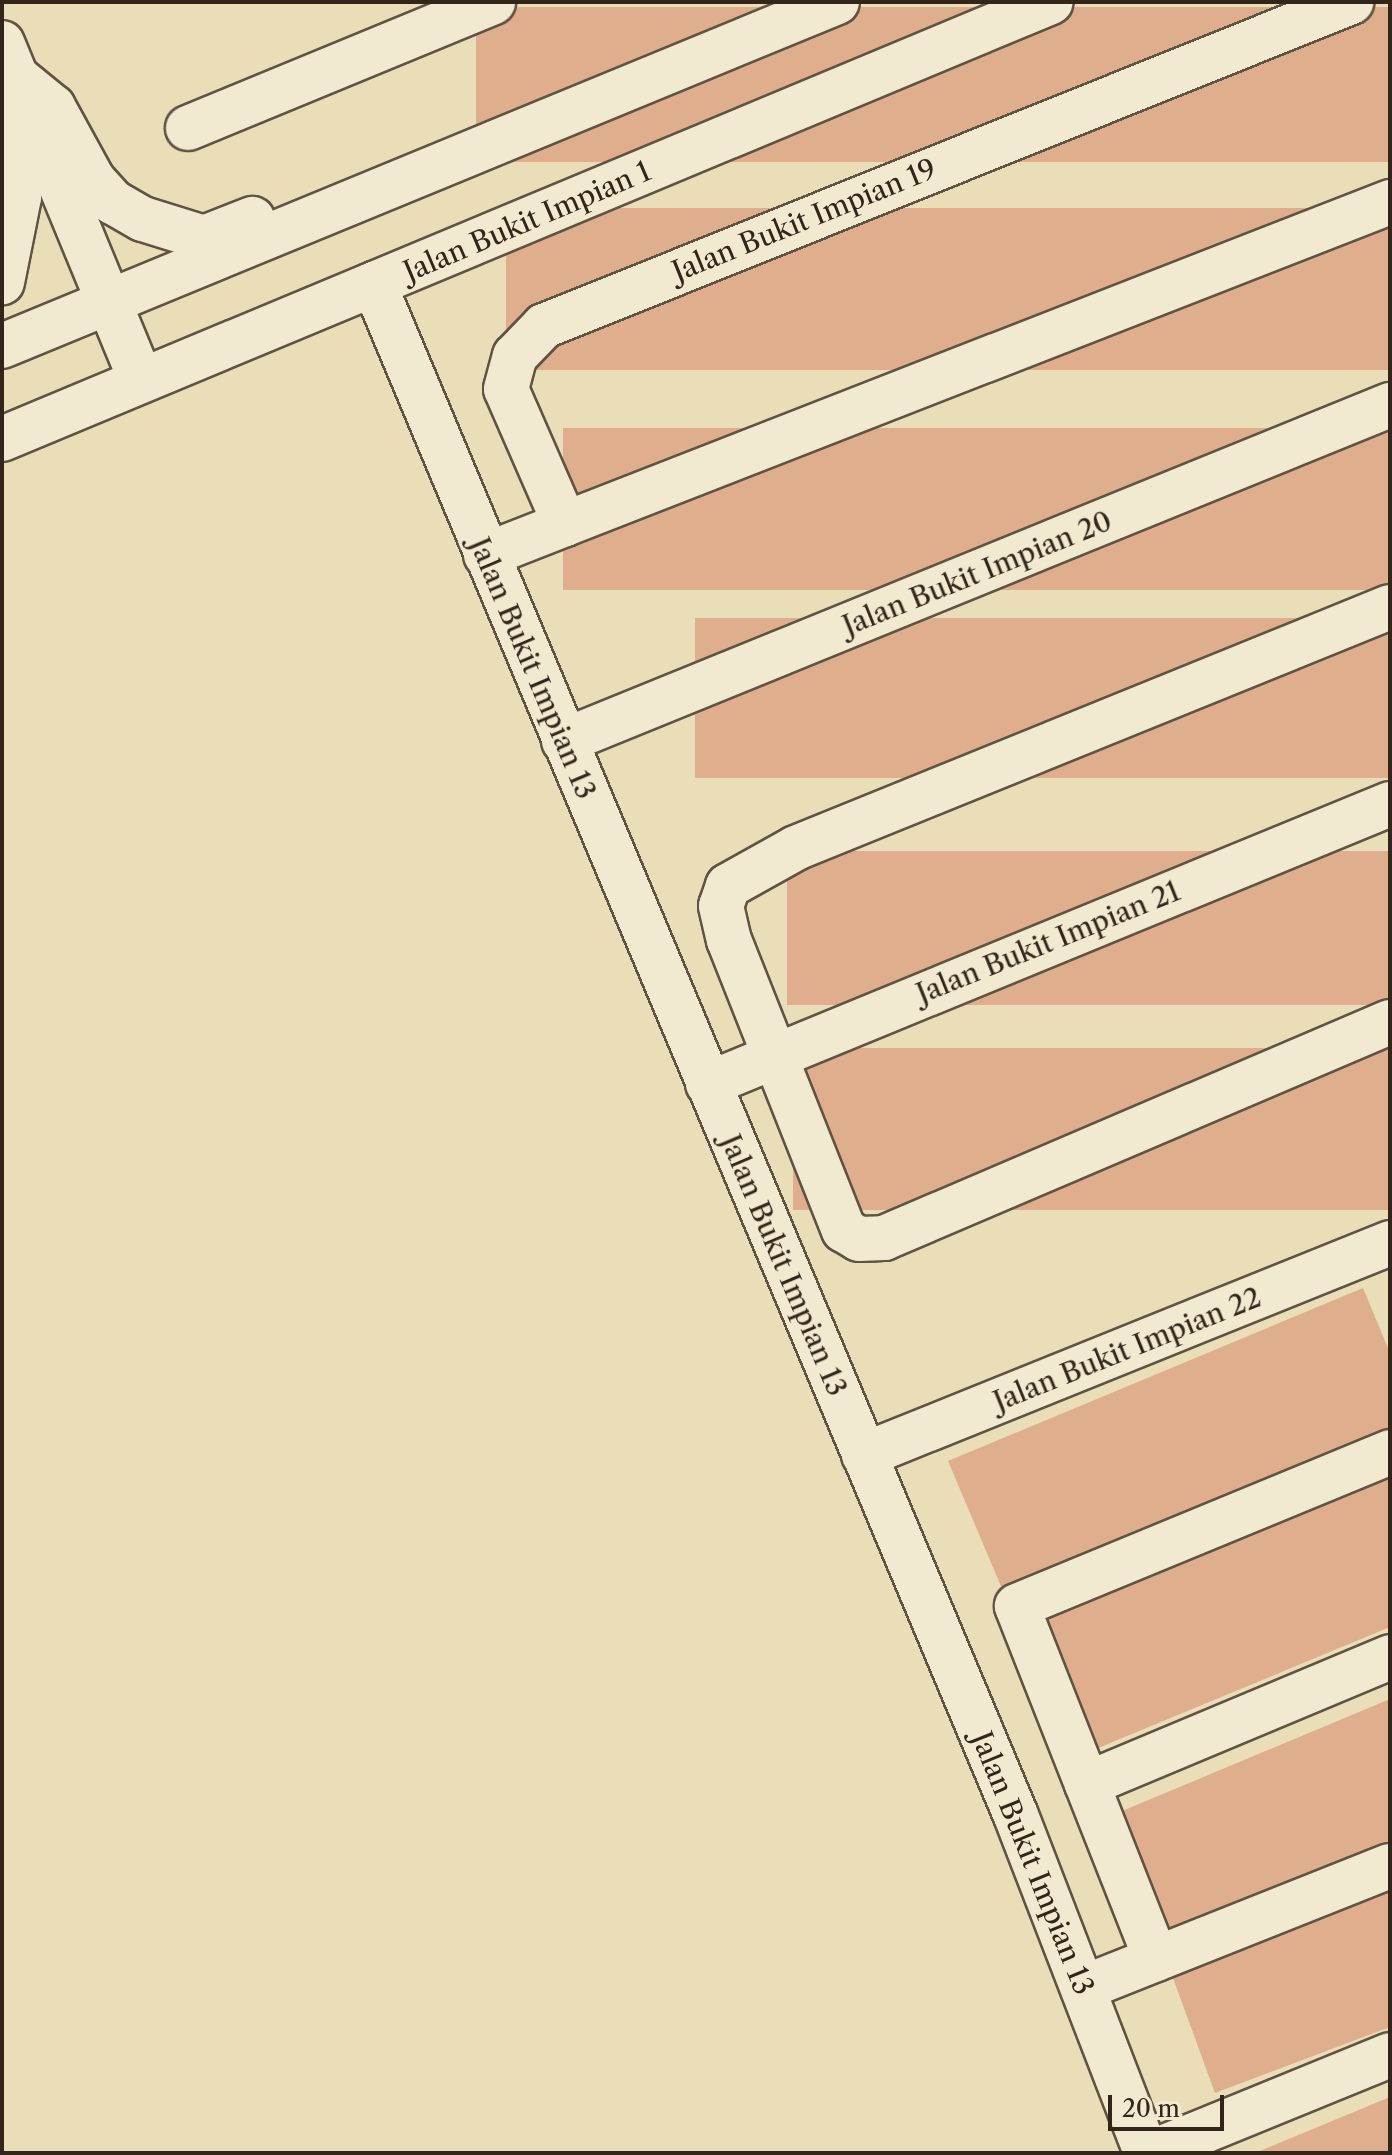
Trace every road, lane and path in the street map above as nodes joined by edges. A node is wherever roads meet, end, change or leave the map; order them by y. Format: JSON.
{"nodes":[{"id":1,"x":493,"y":2,"type":"edge"},
{"id":2,"x":837,"y":2,"type":"edge"},
{"id":3,"x":1051,"y":2,"type":"edge"},
{"id":4,"x":1351,"y":2,"type":"edge"},
{"id":5,"x":6,"y":76,"type":"edge"},
{"id":6,"x":188,"y":128,"type":"dead end"},
{"id":7,"x":2,"y":146,"type":"edge"},
{"id":8,"x":393,"y":186,"type":"junction"},
{"id":9,"x":1390,"y":202,"type":"edge"},
{"id":10,"x":2,"y":282,"type":"edge"},
{"id":11,"x":374,"y":284,"type":"junction"},
{"id":12,"x":109,"y":303,"type":"junction"},
{"id":13,"x":2,"y":346,"type":"edge"},
{"id":14,"x":141,"y":381,"type":"junction"},
{"id":15,"x":1390,"y":405,"type":"edge"},
{"id":16,"x":2,"y":439,"type":"edge"},
{"id":17,"x":565,"y":524,"type":"junction"},
{"id":18,"x":486,"y":555,"type":"junction"},
{"id":19,"x":1390,"y":607,"type":"edge"},
{"id":20,"x":564,"y":741,"type":"junction"},
{"id":21,"x":1390,"y":804,"type":"edge"},
{"id":22,"x":1390,"y":1022,"type":"edge"},
{"id":23,"x":777,"y":1052,"type":"junction"},
{"id":24,"x":708,"y":1084,"type":"junction"},
{"id":25,"x":1390,"y":1243,"type":"edge"},
{"id":26,"x":1390,"y":1452,"type":"edge"},
{"id":27,"x":864,"y":1455,"type":"junction"},
{"id":28,"x":1390,"y":1657,"type":"edge"},
{"id":29,"x":1087,"y":1784,"type":"junction"},
{"id":30,"x":1390,"y":1866,"type":"edge"},
{"id":31,"x":1156,"y":1959,"type":"junction"},
{"id":32,"x":1083,"y":1988,"type":"junction"},
{"id":33,"x":1390,"y":2055,"type":"edge"},
{"id":34,"x":1148,"y":2153,"type":"edge"}],
"edges":[{"from":1,"to":6,"type":"street"},
{"from":2,"to":8,"type":"street"},
{"from":3,"to":11,"type":"street","name":"Jalan Bukit Impian 1"},
{"from":4,"to":17,"type":"street","name":"Jalan Bukit Impian 19"},
{"from":5,"to":8,"type":"street"},
{"from":5,"to":12,"type":"street"},
{"from":7,"to":10,"type":"street"},
{"from":8,"to":12,"type":"street"},
{"from":9,"to":17,"type":"street"},
{"from":11,"to":14,"type":"street","name":"Jalan Bukit Impian 1"},
{"from":11,"to":18,"type":"street","name":"Jalan Bukit Impian 13"},
{"from":12,"to":13,"type":"street"},
{"from":12,"to":14,"type":"street"},
{"from":14,"to":16,"type":"street","name":"Jalan Bukit Impian 1"},
{"from":15,"to":20,"type":"street","name":"Jalan Bukit Impian 20"},
{"from":17,"to":18,"type":"street"},
{"from":18,"to":20,"type":"street","name":"Jalan Bukit Impian 13"},
{"from":19,"to":23,"type":"street"},
{"from":20,"to":24,"type":"street","name":"Jalan Bukit Impian 13"},
{"from":21,"to":23,"type":"street","name":"Jalan Bukit Impian 21"},
{"from":22,"to":23,"type":"street"},
{"from":23,"to":24,"type":"street","name":"Jalan Bukit Impian 21"},
{"from":24,"to":27,"type":"street","name":"Jalan Bukit Impian 13"},
{"from":25,"to":27,"type":"street","name":"Jalan Bukit Impian 22"},
{"from":26,"to":29,"type":"street"},
{"from":27,"to":32,"type":"street","name":"Jalan Bukit Impian 13"},
{"from":28,"to":29,"type":"street"},
{"from":29,"to":31,"type":"street"},
{"from":30,"to":31,"type":"street"},
{"from":31,"to":32,"type":"street"},
{"from":32,"to":34,"type":"street","name":"Jalan Bukit Impian 13"},
{"from":33,"to":34,"type":"street"}]}
